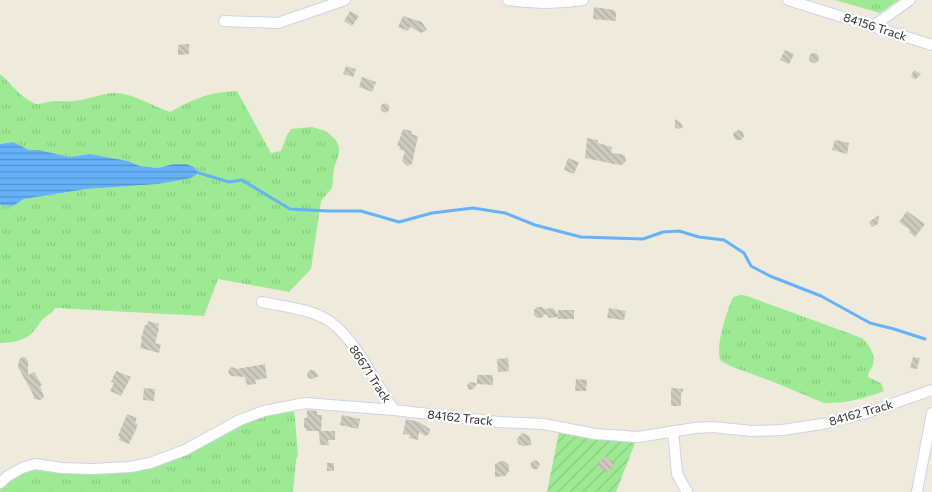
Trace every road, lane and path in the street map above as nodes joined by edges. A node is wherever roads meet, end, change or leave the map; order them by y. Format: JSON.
{"nodes":[{"id":1,"x":345,"y":0,"type":"edge"},
{"id":2,"x":508,"y":0,"type":"edge"},
{"id":3,"x":583,"y":0,"type":"edge"},
{"id":4,"x":788,"y":0,"type":"edge"},
{"id":5,"x":910,"y":0,"type":"edge"},
{"id":6,"x":224,"y":21,"type":"dead end"},
{"id":7,"x":873,"y":26,"type":"junction"},
{"id":8,"x":932,"y":45,"type":"edge"},
{"id":9,"x":262,"y":302,"type":"dead end"},
{"id":10,"x":932,"y":390,"type":"edge"},
{"id":11,"x":394,"y":410,"type":"junction"},
{"id":12,"x":932,"y":413,"type":"edge"},
{"id":13,"x":673,"y":431,"type":"junction"},
{"id":14,"x":0,"y":483,"type":"edge"},
{"id":15,"x":687,"y":492,"type":"edge"},
{"id":16,"x":917,"y":492,"type":"edge"}],
"edges":[{"from":1,"to":6,"type":"street"},
{"from":2,"to":3,"type":"street"},
{"from":4,"to":7,"type":"street","name":"84156 Track"},
{"from":5,"to":7,"type":"street"},
{"from":7,"to":8,"type":"street","name":"84156 Track"},
{"from":9,"to":11,"type":"street","name":"86671 Track"},
{"from":10,"to":13,"type":"street","name":"84162 Track"},
{"from":11,"to":13,"type":"street","name":"84162 Track"},
{"from":11,"to":14,"type":"street","name":"84162 Track"},
{"from":12,"to":16,"type":"street"},
{"from":13,"to":15,"type":"street"}]}
